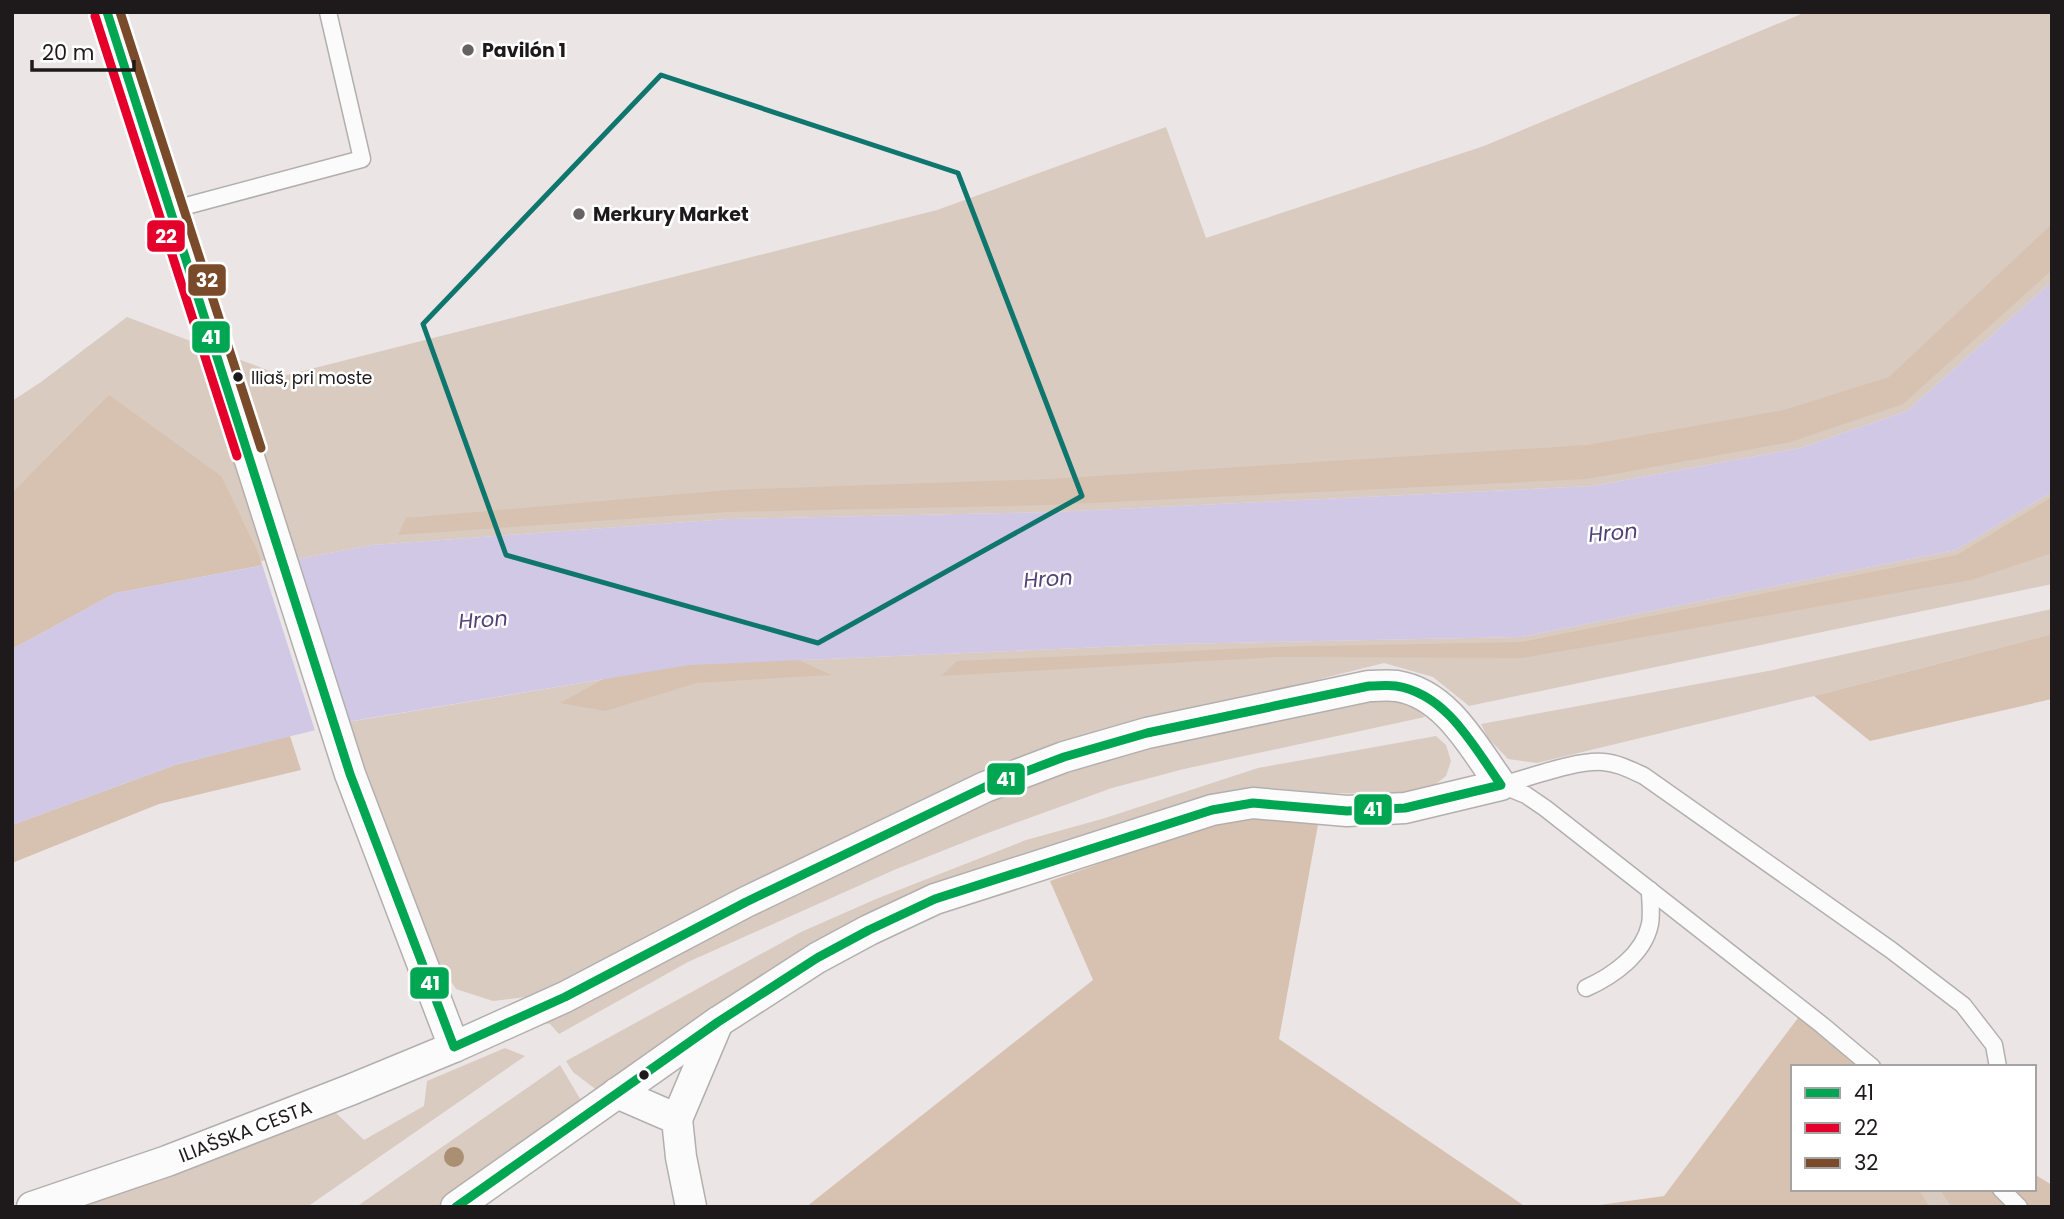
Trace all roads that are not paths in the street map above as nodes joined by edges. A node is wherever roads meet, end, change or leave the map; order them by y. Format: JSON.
{"nodes":[{"id":1,"x":107,"y":12,"type":"edge"},
{"id":2,"x":328,"y":12,"type":"edge"},
{"id":3,"x":171,"y":210,"type":"junction"},
{"id":4,"x":1501,"y":785,"type":"junction"},
{"id":5,"x":1650,"y":891,"type":"junction"},
{"id":6,"x":1586,"y":988,"type":"dead end"},
{"id":7,"x":718,"y":1022,"type":"junction"},
{"id":8,"x":454,"y":1046,"type":"junction"},
{"id":9,"x":1870,"y":1065,"type":"edge"},
{"id":10,"x":1998,"y":1065,"type":"edge"},
{"id":11,"x":617,"y":1093,"type":"junction"},
{"id":12,"x":677,"y":1119,"type":"junction"},
{"id":13,"x":2003,"y":1191,"type":"edge"},
{"id":14,"x":32,"y":1207,"type":"edge"},
{"id":15,"x":456,"y":1207,"type":"edge"},
{"id":16,"x":691,"y":1207,"type":"edge"},
{"id":17,"x":2018,"y":1207,"type":"edge"}],
"edges":[{"from":1,"to":3,"type":"street"},
{"from":2,"to":3,"type":"lane"},
{"from":3,"to":8,"type":"street"},
{"from":4,"to":5,"type":"lane"},
{"from":4,"to":7,"type":"street"},
{"from":4,"to":8,"type":"street","name":"ILIAŠSKA CESTA"},
{"from":4,"to":10,"type":"lane"},
{"from":5,"to":6,"type":"lane"},
{"from":5,"to":9,"type":"lane"},
{"from":7,"to":11,"type":"street"},
{"from":7,"to":12,"type":"street"},
{"from":8,"to":14,"type":"street","name":"ILIAŠSKA CESTA"},
{"from":11,"to":12,"type":"street"},
{"from":11,"to":15,"type":"street"},
{"from":12,"to":16,"type":"street"},
{"from":13,"to":17,"type":"lane"}]}
